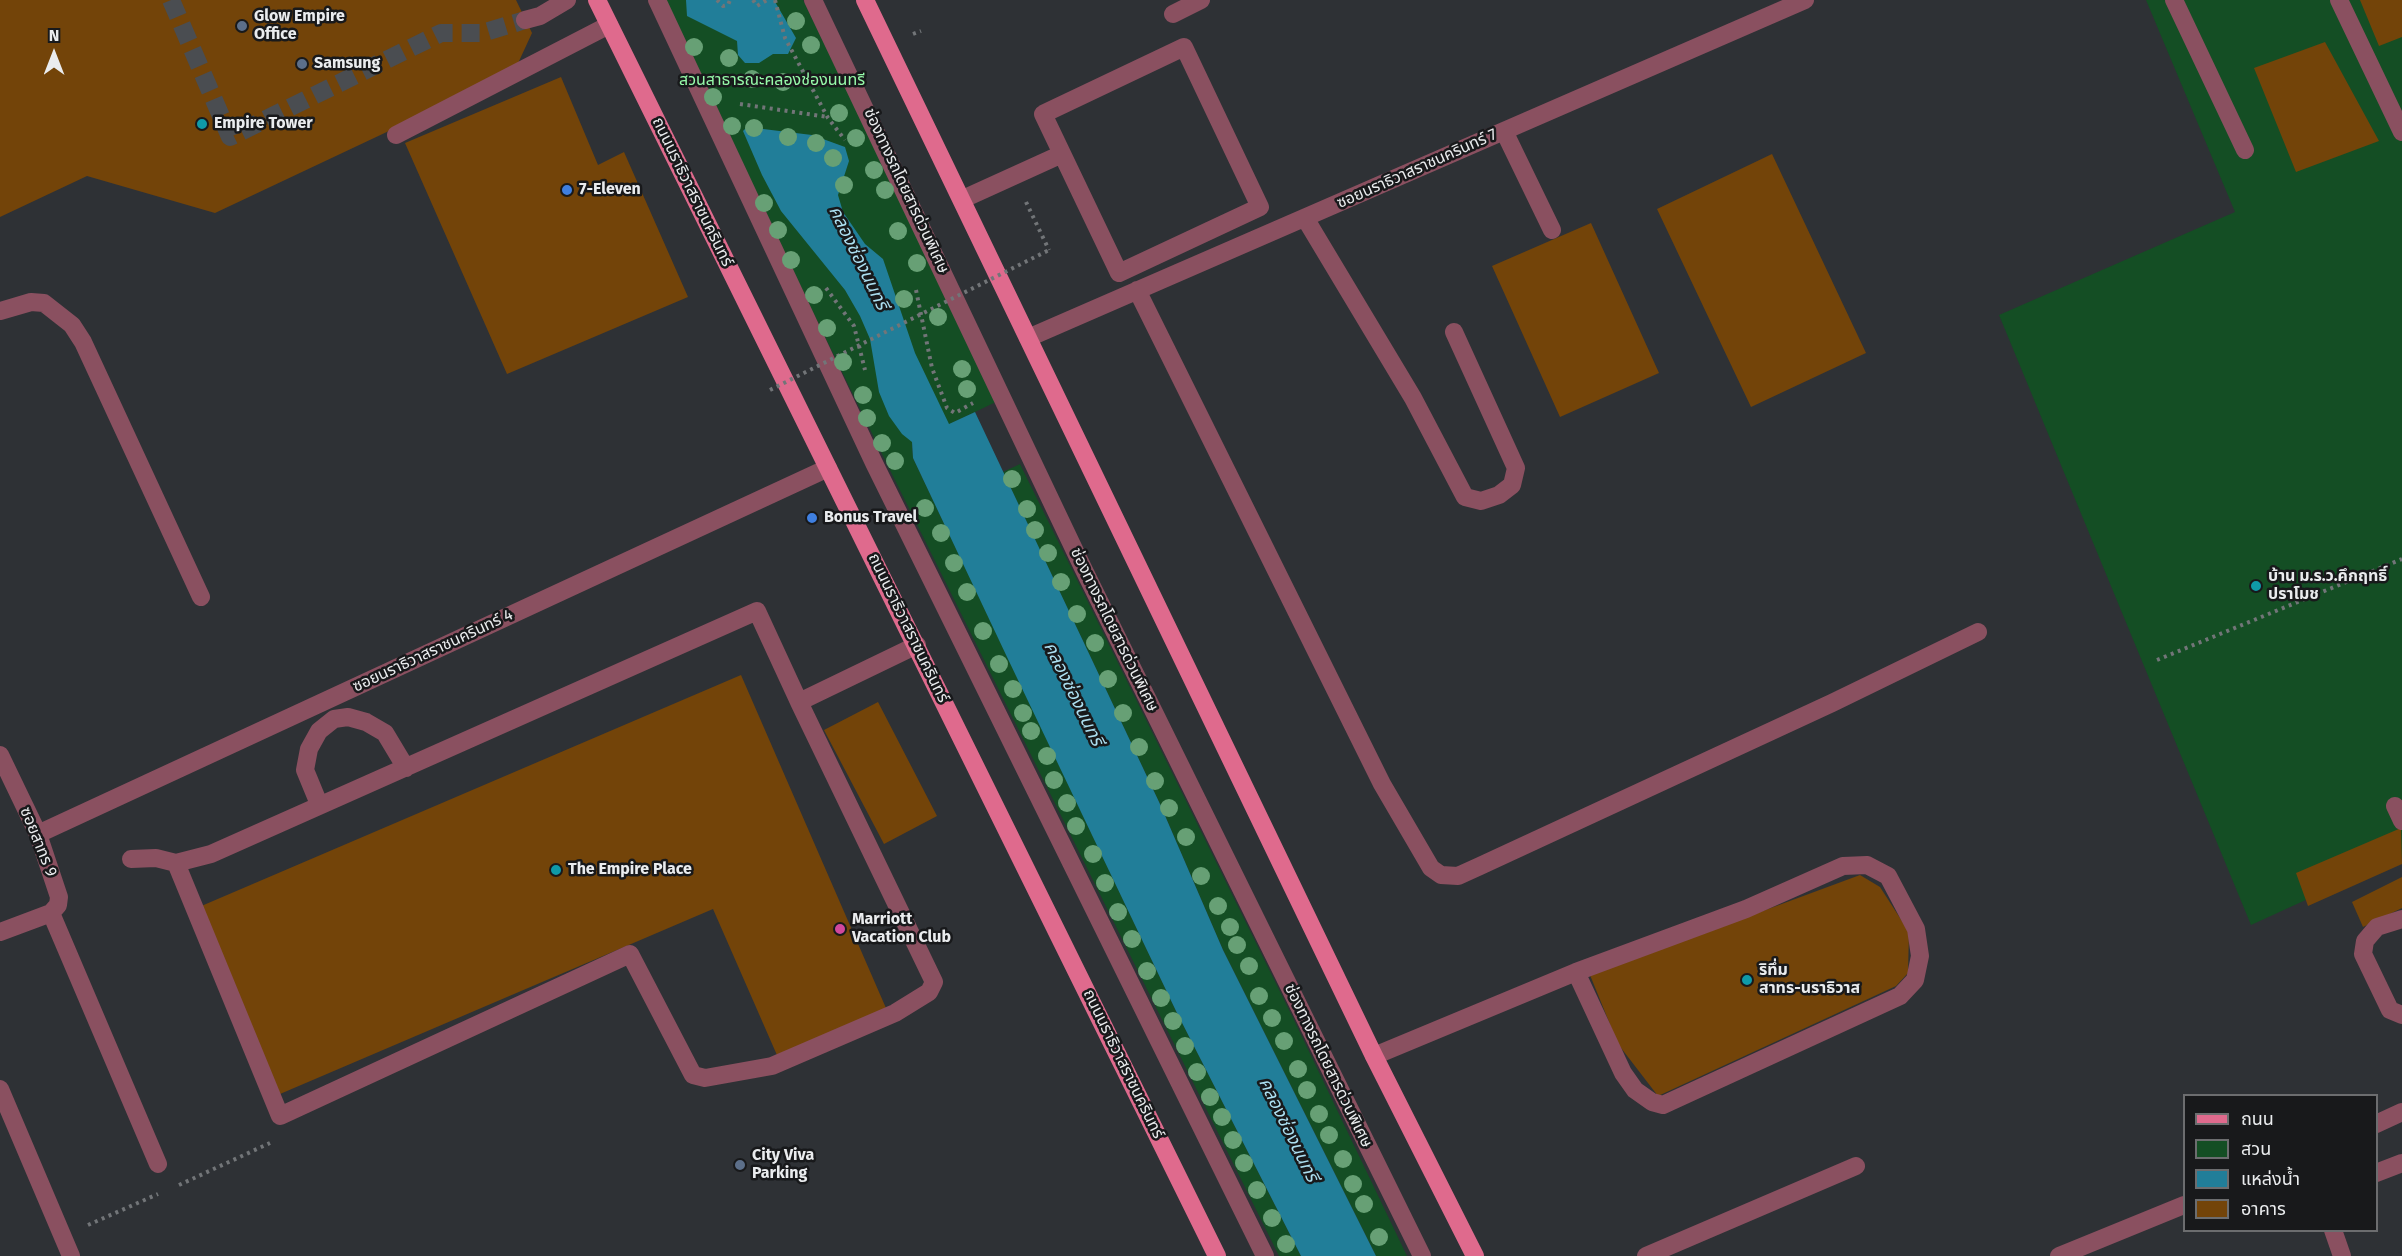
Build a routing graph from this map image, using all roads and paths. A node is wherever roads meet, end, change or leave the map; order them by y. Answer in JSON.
{"nodes":[{"id":1,"x":567,"y":0,"type":"edge"},
{"id":2,"x":597,"y":0,"type":"edge"},
{"id":3,"x":657,"y":0,"type":"edge"},
{"id":4,"x":717,"y":0,"type":"edge"},
{"id":5,"x":729,"y":0,"type":"edge"},
{"id":6,"x":753,"y":0,"type":"edge"},
{"id":7,"x":767,"y":0,"type":"edge"},
{"id":8,"x":775,"y":0,"type":"edge"},
{"id":9,"x":813,"y":0,"type":"edge"},
{"id":10,"x":865,"y":0,"type":"edge"},
{"id":11,"x":1201,"y":0,"type":"edge"},
{"id":12,"x":1805,"y":0,"type":"edge"},
{"id":13,"x":2174,"y":0,"type":"edge"},
{"id":14,"x":2339,"y":0,"type":"edge"},
{"id":15,"x":1173,"y":14,"type":"dead end"},
{"id":16,"x":525,"y":20,"type":"tunnel mouth"},
{"id":17,"x":609,"y":25,"type":"junction"},
{"id":18,"x":740,"y":104,"type":"dead end"},
{"id":19,"x":828,"y":117,"type":"junction"},
{"id":20,"x":1504,"y":131,"type":"junction"},
{"id":21,"x":2402,"y":132,"type":"edge"},
{"id":22,"x":396,"y":135,"type":"dead end"},
{"id":23,"x":848,"y":145,"type":"dead end"},
{"id":24,"x":2245,"y":150,"type":"dead end"},
{"id":25,"x":1062,"y":154,"type":"junction"},
{"id":26,"x":1021,"y":192,"type":"dead end"},
{"id":27,"x":963,"y":199,"type":"junction"},
{"id":28,"x":1305,"y":218,"type":"junction"},
{"id":29,"x":1552,"y":230,"type":"dead end"},
{"id":30,"x":916,"y":287,"type":"dead end"},
{"id":31,"x":1137,"y":290,"type":"junction"},
{"id":32,"x":0,"y":311,"type":"edge"},
{"id":33,"x":1454,"y":332,"type":"dead end"},
{"id":34,"x":1028,"y":338,"type":"junction"},
{"id":35,"x":770,"y":390,"type":"dead end"},
{"id":36,"x":981,"y":398,"type":"dead end"},
{"id":37,"x":828,"y":468,"type":"junction"},
{"id":38,"x":2402,"y":559,"type":"edge"},
{"id":39,"x":201,"y":597,"type":"dead end"},
{"id":40,"x":1978,"y":632,"type":"dead end"},
{"id":41,"x":917,"y":645,"type":"junction"},
{"id":42,"x":2157,"y":660,"type":"dead end"},
{"id":43,"x":799,"y":702,"type":"junction"},
{"id":44,"x":0,"y":755,"type":"edge"},
{"id":45,"x":406,"y":768,"type":"junction"},
{"id":46,"x":319,"y":804,"type":"junction"},
{"id":47,"x":38,"y":834,"type":"junction"},
{"id":48,"x":131,"y":859,"type":"dead end"},
{"id":49,"x":176,"y":862,"type":"junction"},
{"id":50,"x":51,"y":913,"type":"junction"},
{"id":51,"x":2402,"y":919,"type":"edge"},
{"id":52,"x":0,"y":932,"type":"edge"},
{"id":53,"x":1576,"y":972,"type":"junction"},
{"id":54,"x":2402,"y":1015,"type":"edge"},
{"id":55,"x":1374,"y":1056,"type":"junction"},
{"id":56,"x":0,"y":1089,"type":"edge"},
{"id":57,"x":2402,"y":1112,"type":"edge"},
{"id":58,"x":2378,"y":1123,"type":"edge"},
{"id":59,"x":2402,"y":1163,"type":"edge"},
{"id":60,"x":158,"y":1164,"type":"dead end"},
{"id":61,"x":1856,"y":1166,"type":"dead end"},
{"id":62,"x":2378,"y":1172,"type":"edge"},
{"id":63,"x":2183,"y":1205,"type":"edge"},
{"id":64,"x":2334,"y":1232,"type":"edge"},
{"id":65,"x":71,"y":1256,"type":"edge"},
{"id":66,"x":1218,"y":1256,"type":"edge"},
{"id":67,"x":1265,"y":1256,"type":"edge"},
{"id":68,"x":1422,"y":1256,"type":"edge"},
{"id":69,"x":1474,"y":1256,"type":"edge"},
{"id":70,"x":1646,"y":1256,"type":"edge"},
{"id":71,"x":2059,"y":1256,"type":"edge"},
{"id":72,"x":2342,"y":1256,"type":"edge"}],
"edges":[{"from":1,"to":16,"type":"street"},
{"from":2,"to":17,"type":"main road","name":"ถนนนราธิวาสราชนครินทร์"},
{"from":3,"to":67,"type":"street"},
{"from":4,"to":5,"type":"path"},
{"from":6,"to":7,"type":"path"},
{"from":8,"to":19,"type":"path"},
{"from":9,"to":68,"type":"street","name":"ช่องทางรถโดยสารด่วนพิเศษ"},
{"from":10,"to":27,"type":"main road"},
{"from":11,"to":15,"type":"street"},
{"from":12,"to":20,"type":"street","name":"ซอยนราธิวาสราชนครินทร์ 7"},
{"from":13,"to":24,"type":"street"},
{"from":14,"to":21,"type":"street"},
{"from":17,"to":22,"type":"street"},
{"from":17,"to":37,"type":"main road","name":"ถนนนราธิวาสราชนครินทร์"},
{"from":18,"to":19,"type":"path"},
{"from":19,"to":23,"type":"path"},
{"from":20,"to":28,"type":"street","name":"ซอยนราธิวาสราชนครินทร์ 7"},
{"from":20,"to":29,"type":"street"},
{"from":25,"to":25,"type":"street"},
{"from":25,"to":27,"type":"street"},
{"from":26,"to":35,"type":"path","bridge":true},
{"from":27,"to":34,"type":"main road"},
{"from":28,"to":31,"type":"street","name":"ซอยนราธิวาสราชนครินทร์ 7"},
{"from":28,"to":33,"type":"street"},
{"from":30,"to":36,"type":"path"},
{"from":31,"to":34,"type":"street","name":"ซอยนราธิวาสราชนครินทร์ 7"},
{"from":31,"to":40,"type":"street"},
{"from":32,"to":39,"type":"street"},
{"from":34,"to":55,"type":"main road"},
{"from":37,"to":41,"type":"main road","name":"ถนนนราธิวาสราชนครินทร์"},
{"from":37,"to":47,"type":"street","name":"ซอยนราธิวาสราชนครินทร์ 4"},
{"from":38,"to":42,"type":"path"},
{"from":41,"to":43,"type":"street"},
{"from":41,"to":66,"type":"main road","name":"ถนนนราธิวาสราชนครินทร์"},
{"from":43,"to":45,"type":"street"},
{"from":43,"to":49,"type":"street"},
{"from":44,"to":47,"type":"street","name":"ซอยสาทร 9"},
{"from":45,"to":46,"type":"street"},
{"from":45,"to":46,"type":"street"},
{"from":46,"to":49,"type":"street"},
{"from":47,"to":50,"type":"street","name":"ซอยสาทร 9"},
{"from":48,"to":49,"type":"street"},
{"from":50,"to":52,"type":"street"},
{"from":50,"to":60,"type":"street"},
{"from":51,"to":54,"type":"street"},
{"from":53,"to":53,"type":"street"},
{"from":53,"to":55,"type":"street"},
{"from":55,"to":69,"type":"main road"},
{"from":56,"to":65,"type":"street"},
{"from":57,"to":58,"type":"street"},
{"from":59,"to":62,"type":"street"},
{"from":61,"to":70,"type":"street"},
{"from":63,"to":71,"type":"street"},
{"from":64,"to":72,"type":"street"}]}
